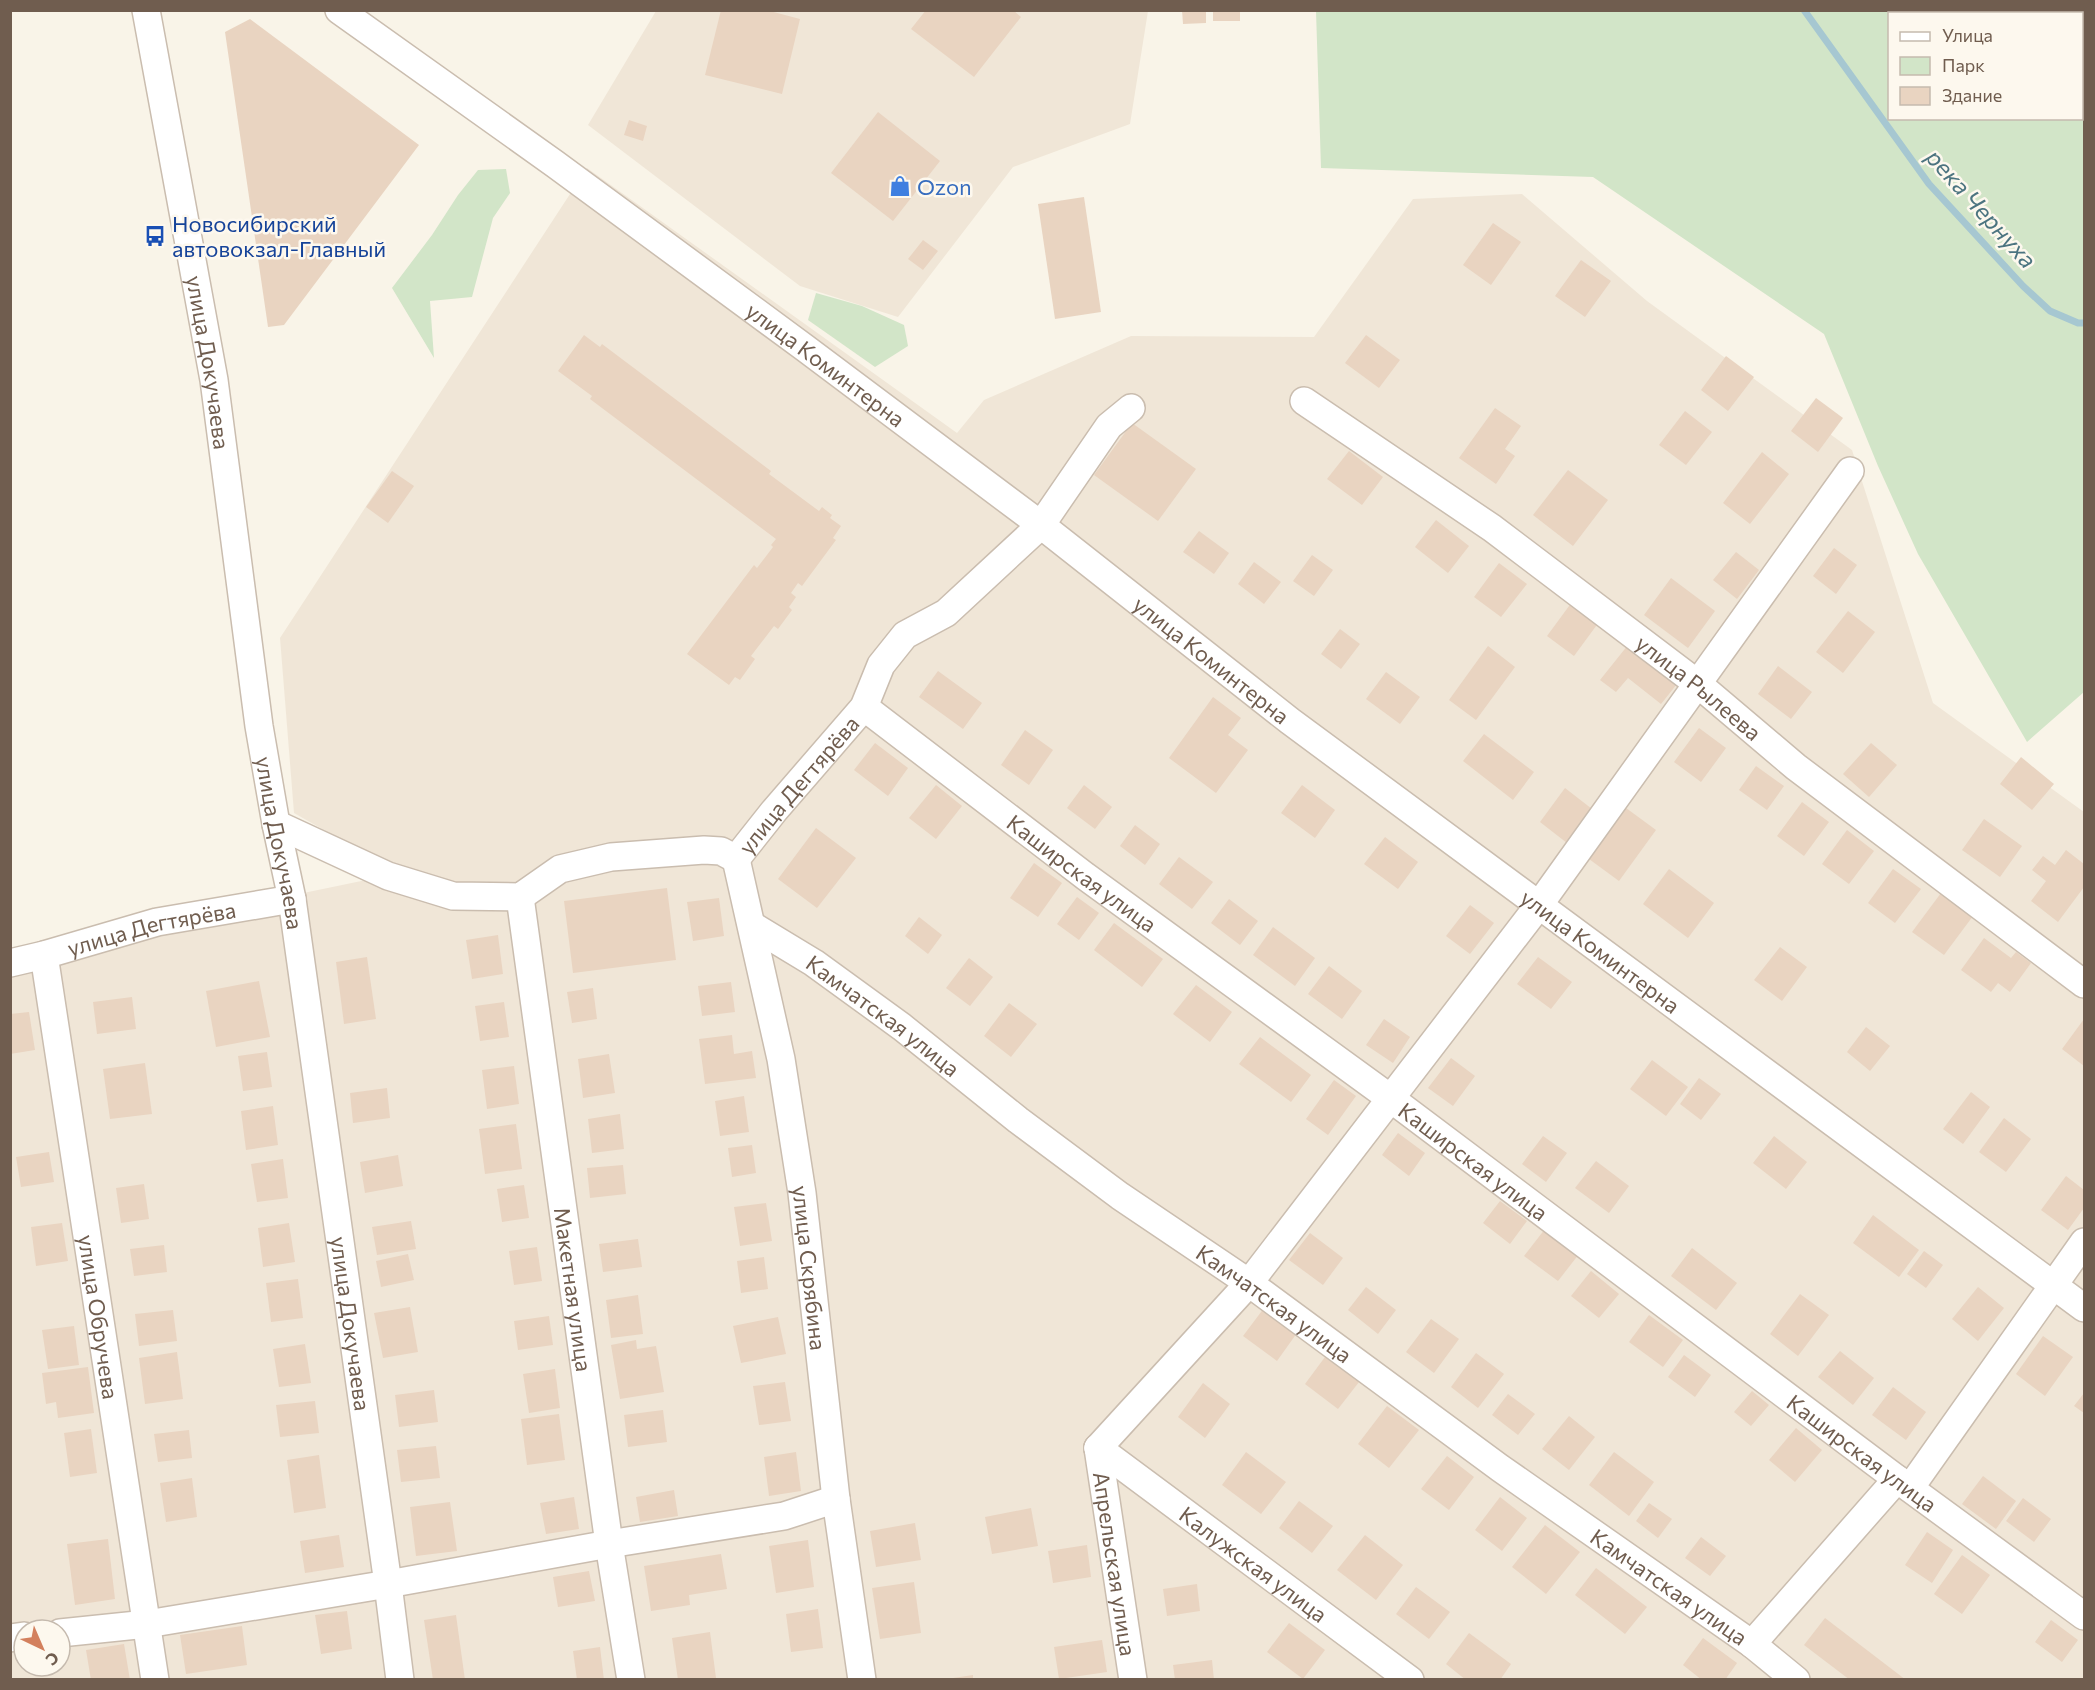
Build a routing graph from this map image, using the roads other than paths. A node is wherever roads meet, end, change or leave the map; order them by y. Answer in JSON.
{"nodes":[{"id":1,"x":146,"y":10,"type":"edge"},
{"id":2,"x":339,"y":10,"type":"edge"},
{"id":3,"x":1304,"y":401,"type":"dead end"},
{"id":4,"x":1131,"y":408,"type":"dead end"},
{"id":5,"x":1850,"y":471,"type":"dead end"},
{"id":6,"x":1041,"y":525,"type":"junction"},
{"id":7,"x":1698,"y":684,"type":"junction"},
{"id":8,"x":864,"y":707,"type":"junction"},
{"id":9,"x":276,"y":824,"type":"junction"},
{"id":10,"x":736,"y":859,"type":"junction"},
{"id":11,"x":520,"y":897,"type":"junction"},
{"id":12,"x":292,"y":899,"type":"junction"},
{"id":13,"x":1539,"y":905,"type":"junction"},
{"id":14,"x":753,"y":926,"type":"junction"},
{"id":15,"x":44,"y":956,"type":"junction"},
{"id":16,"x":10,"y":963,"type":"edge"},
{"id":17,"x":2085,"y":984,"type":"edge"},
{"id":18,"x":1390,"y":1098,"type":"junction"},
{"id":19,"x":2085,"y":1242,"type":"edge"},
{"id":20,"x":1249,"y":1283,"type":"junction"},
{"id":21,"x":2053,"y":1285,"type":"junction"},
{"id":22,"x":2085,"y":1308,"type":"edge"},
{"id":23,"x":1098,"y":1448,"type":"junction"},
{"id":24,"x":1903,"y":1483,"type":"junction"},
{"id":25,"x":836,"y":1499,"type":"junction"},
{"id":26,"x":609,"y":1544,"type":"junction"},
{"id":27,"x":388,"y":1584,"type":"junction"},
{"id":28,"x":2085,"y":1616,"type":"edge"},
{"id":29,"x":147,"y":1624,"type":"junction"},
{"id":30,"x":72,"y":1632,"type":"edge"},
{"id":31,"x":1752,"y":1644,"type":"junction"},
{"id":32,"x":1781,"y":1674,"type":"edge"},
{"id":33,"x":1404,"y":1677,"type":"edge"},
{"id":34,"x":154,"y":1680,"type":"edge"},
{"id":35,"x":400,"y":1680,"type":"edge"},
{"id":36,"x":631,"y":1680,"type":"edge"},
{"id":37,"x":862,"y":1680,"type":"edge"},
{"id":38,"x":1133,"y":1680,"type":"edge"}],
"edges":[{"from":1,"to":9,"type":"street","name":"улица Докучаева"},
{"from":2,"to":6,"type":"street","name":"улица Коминтерна"},
{"from":3,"to":7,"type":"street","name":"улица Рылеева"},
{"from":4,"to":6,"type":"street","name":"улица Дегтярёва"},
{"from":5,"to":7,"type":"street"},
{"from":6,"to":8,"type":"street","name":"улица Дегтярёва"},
{"from":6,"to":13,"type":"street","name":"улица Коминтерна"},
{"from":7,"to":13,"type":"street"},
{"from":7,"to":17,"type":"street","name":"улица Рылеева"},
{"from":8,"to":10,"type":"street","name":"улица Дегтярёва"},
{"from":8,"to":18,"type":"street","name":"Каширская улица"},
{"from":9,"to":11,"type":"street"},
{"from":9,"to":12,"type":"street","name":"улица Докучаева"},
{"from":10,"to":11,"type":"street","name":"улица Дегтярёва"},
{"from":10,"to":14,"type":"street","name":"улица Скрябина"},
{"from":11,"to":26,"type":"street","name":"Макетная улица"},
{"from":12,"to":15,"type":"street","name":"улица Дегтярёва"},
{"from":12,"to":27,"type":"street","name":"улица Докучаева"},
{"from":13,"to":18,"type":"street"},
{"from":13,"to":21,"type":"street","name":"улица Коминтерна"},
{"from":14,"to":20,"type":"street","name":"Камчатская улица"},
{"from":14,"to":25,"type":"street","name":"улица Скрябина"},
{"from":15,"to":16,"type":"street","name":"улица Дегтярёва"},
{"from":15,"to":29,"type":"street","name":"улица Обручева"},
{"from":18,"to":20,"type":"street"},
{"from":18,"to":24,"type":"street","name":"Каширская улица"},
{"from":19,"to":21,"type":"street"},
{"from":20,"to":23,"type":"street"},
{"from":20,"to":31,"type":"street","name":"Камчатская улица"},
{"from":21,"to":22,"type":"street","name":"улица Коминтерна"},
{"from":21,"to":24,"type":"street"},
{"from":23,"to":33,"type":"street","name":"Калужская улица"},
{"from":23,"to":38,"type":"street","name":"Апрельская улица"},
{"from":24,"to":28,"type":"street","name":"Каширская улица"},
{"from":24,"to":31,"type":"street"},
{"from":25,"to":26,"type":"street"},
{"from":25,"to":37,"type":"street","name":"улица Скрябина"},
{"from":26,"to":27,"type":"street"},
{"from":26,"to":36,"type":"street","name":"Макетная улица"},
{"from":27,"to":29,"type":"street"},
{"from":27,"to":35,"type":"street","name":"улица Докучаева"},
{"from":29,"to":30,"type":"street"},
{"from":29,"to":34,"type":"street","name":"улица Обручева"},
{"from":31,"to":32,"type":"street","name":"Камчатская улица"}]}
